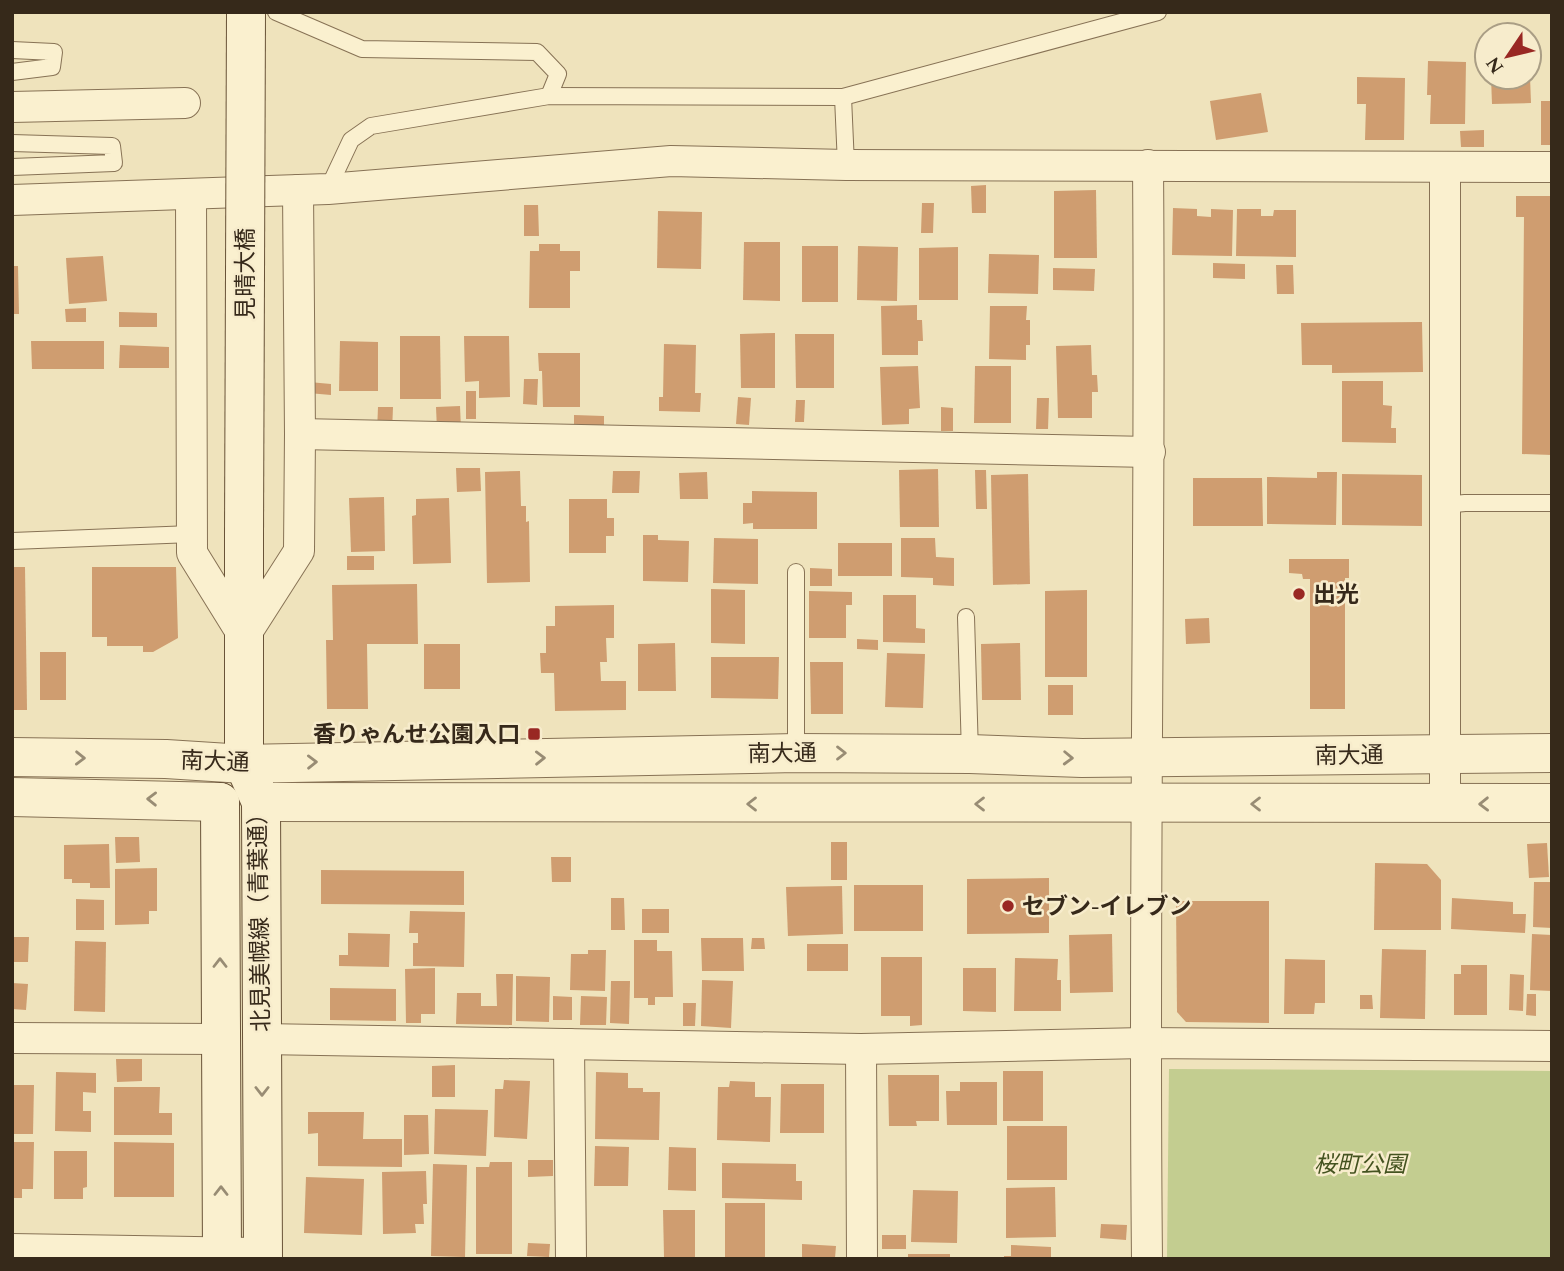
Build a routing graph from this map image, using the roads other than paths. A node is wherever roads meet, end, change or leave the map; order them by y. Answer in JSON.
{"nodes":[{"id":1,"x":246,"y":12,"type":"edge"},
{"id":2,"x":276,"y":12,"type":"edge"},
{"id":3,"x":1158,"y":12,"type":"edge"},
{"id":4,"x":12,"y":50,"type":"edge"},
{"id":5,"x":12,"y":72,"type":"edge"},
{"id":6,"x":549,"y":96,"type":"junction"},
{"id":7,"x":843,"y":97,"type":"junction"},
{"id":8,"x":184,"y":103,"type":"dead end"},
{"id":9,"x":12,"y":107,"type":"edge"},
{"id":10,"x":12,"y":143,"type":"edge"},
{"id":11,"x":846,"y":165,"type":"junction"},
{"id":12,"x":1149,"y":165,"type":"junction"},
{"id":13,"x":12,"y":167,"type":"edge"},
{"id":14,"x":1445,"y":167,"type":"junction"},
{"id":15,"x":1552,"y":167,"type":"edge"},
{"id":16,"x":328,"y":189,"type":"junction"},
{"id":17,"x":298,"y":190,"type":"junction"},
{"id":18,"x":191,"y":194,"type":"junction"},
{"id":19,"x":12,"y":200,"type":"edge"},
{"id":20,"x":300,"y":434,"type":"junction"},
{"id":21,"x":1150,"y":452,"type":"junction"},
{"id":22,"x":1552,"y":503,"type":"edge"},
{"id":23,"x":1444,"y":505,"type":"junction"},
{"id":24,"x":192,"y":534,"type":"junction"},
{"id":25,"x":244,"y":536,"type":"joint"},
{"id":26,"x":12,"y":541,"type":"edge"},
{"id":27,"x":796,"y":572,"type":"dead end"},
{"id":28,"x":966,"y":617,"type":"dead end"},
{"id":29,"x":244,"y":637,"type":"junction"},
{"id":30,"x":796,"y":752,"type":"junction"},
{"id":31,"x":1444,"y":753,"type":"junction"},
{"id":32,"x":1552,"y":753,"type":"edge"},
{"id":33,"x":970,"y":754,"type":"junction"},
{"id":34,"x":12,"y":757,"type":"edge"},
{"id":35,"x":1148,"y":758,"type":"junction"},
{"id":36,"x":244,"y":764,"type":"junction"},
{"id":37,"x":12,"y":797,"type":"edge"},
{"id":38,"x":220,"y":802,"type":"junction"},
{"id":39,"x":261,"y":803,"type":"junction"},
{"id":40,"x":1147,"y":803,"type":"junction"},
{"id":41,"x":1552,"y":803,"type":"edge"},
{"id":42,"x":1445,"y":804,"type":"junction"},
{"id":43,"x":12,"y":1038,"type":"edge"},
{"id":44,"x":220,"y":1039,"type":"junction"},
{"id":45,"x":262,"y":1039,"type":"junction"},
{"id":46,"x":1144,"y":1043,"type":"junction"},
{"id":47,"x":569,"y":1044,"type":"junction"},
{"id":48,"x":1552,"y":1046,"type":"edge"},
{"id":49,"x":861,"y":1049,"type":"junction"},
{"id":50,"x":12,"y":1249,"type":"edge"},
{"id":51,"x":222,"y":1256,"type":"edge"},
{"id":52,"x":263,"y":1256,"type":"edge"},
{"id":53,"x":571,"y":1259,"type":"edge"},
{"id":54,"x":862,"y":1259,"type":"edge"},
{"id":55,"x":1147,"y":1259,"type":"edge"}],
"edges":[{"from":1,"to":25,"type":"street","name":"見晴大橋","bridge":true},
{"from":2,"to":6,"type":"lane"},
{"from":3,"to":7,"type":"lane"},
{"from":4,"to":5,"type":"lane"},
{"from":6,"to":7,"type":"lane"},
{"from":6,"to":16,"type":"lane"},
{"from":7,"to":11,"type":"lane"},
{"from":8,"to":9,"type":"street"},
{"from":10,"to":13,"type":"lane"},
{"from":11,"to":12,"type":"street"},
{"from":11,"to":16,"type":"street"},
{"from":12,"to":14,"type":"street"},
{"from":12,"to":21,"type":"street"},
{"from":14,"to":15,"type":"street"},
{"from":14,"to":23,"type":"street"},
{"from":16,"to":17,"type":"street"},
{"from":17,"to":18,"type":"street"},
{"from":17,"to":20,"type":"street"},
{"from":18,"to":19,"type":"street"},
{"from":18,"to":24,"type":"street"},
{"from":20,"to":21,"type":"street"},
{"from":20,"to":29,"type":"street"},
{"from":21,"to":35,"type":"street"},
{"from":22,"to":23,"type":"lane"},
{"from":23,"to":31,"type":"street"},
{"from":24,"to":26,"type":"lane"},
{"from":24,"to":29,"type":"street"},
{"from":25,"to":29,"type":"street","name":"北見美幌線（青葉通）"},
{"from":27,"to":30,"type":"lane"},
{"from":28,"to":33,"type":"lane"},
{"from":29,"to":36,"type":"street","name":"北見美幌線（青葉通）"},
{"from":30,"to":33,"type":"street","name":"南大通","one_way":true},
{"from":36,"to":30,"type":"street","name":"南大通","one_way":true},
{"from":31,"to":32,"type":"street","name":"南大通"},
{"from":31,"to":35,"type":"street","name":"南大通"},
{"from":31,"to":42,"type":"street"},
{"from":33,"to":35,"type":"street","name":"南大通","one_way":true},
{"from":34,"to":36,"type":"street","name":"南大通","one_way":true},
{"from":35,"to":40,"type":"street"},
{"from":36,"to":38,"type":"street"},
{"from":36,"to":39,"type":"street","name":"北見美幌線（青葉通）"},
{"from":38,"to":37,"type":"street","name":"南大通","one_way":true},
{"from":38,"to":39,"type":"street","name":"南大通"},
{"from":44,"to":38,"type":"street","name":"北見美幌線（青葉通）","one_way":true},
{"from":40,"to":39,"type":"street","name":"南大通","one_way":true},
{"from":39,"to":45,"type":"street","name":"北見美幌線（青葉通）"},
{"from":42,"to":40,"type":"street","name":"南大通","one_way":true},
{"from":40,"to":46,"type":"street"},
{"from":41,"to":42,"type":"street","name":"南大通","one_way":true},
{"from":43,"to":44,"type":"street"},
{"from":51,"to":44,"type":"street","name":"北見美幌線（青葉通）","one_way":true},
{"from":45,"to":47,"type":"street"},
{"from":45,"to":52,"type":"street","name":"北見美幌線（青葉通）","one_way":true},
{"from":46,"to":48,"type":"street"},
{"from":46,"to":49,"type":"street"},
{"from":46,"to":55,"type":"street"},
{"from":47,"to":49,"type":"street"},
{"from":47,"to":53,"type":"street"},
{"from":49,"to":54,"type":"street"},
{"from":50,"to":51,"type":"street"},
{"from":51,"to":52,"type":"street"}]}
